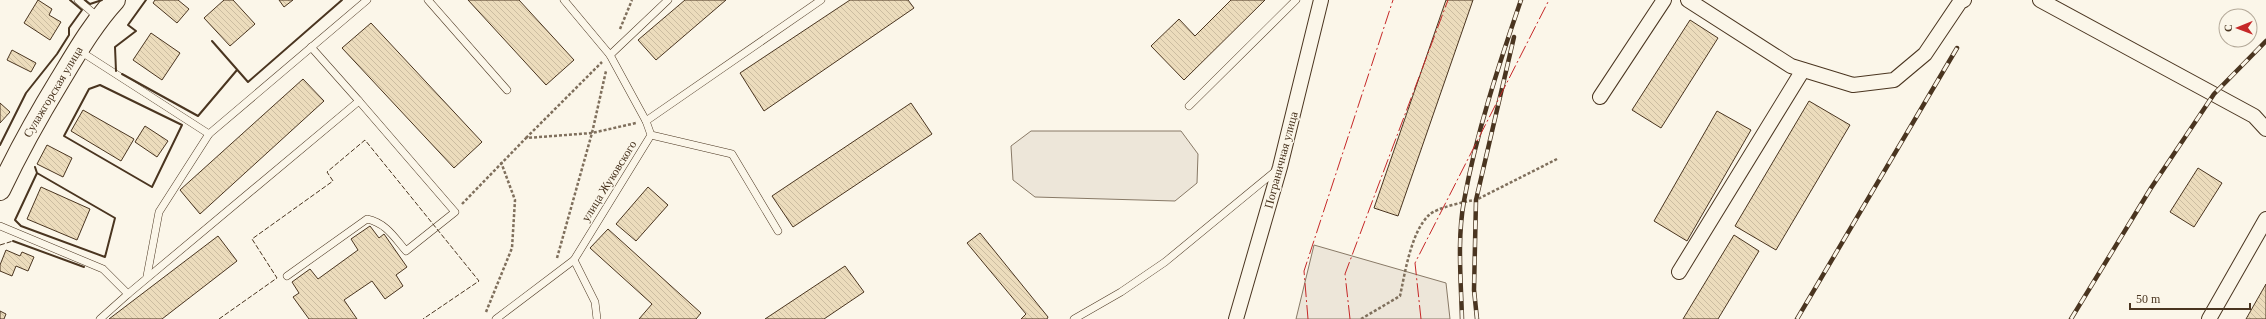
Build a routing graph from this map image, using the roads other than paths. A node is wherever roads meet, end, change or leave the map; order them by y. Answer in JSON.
{"nodes":[{"id":1,"x":78,"y":0,"type":"edge"},
{"id":2,"x":115,"y":0,"type":"edge"},
{"id":3,"x":367,"y":0,"type":"edge"},
{"id":4,"x":428,"y":0,"type":"edge"},
{"id":5,"x":564,"y":0,"type":"edge"},
{"id":6,"x":668,"y":0,"type":"edge"},
{"id":7,"x":821,"y":0,"type":"edge"},
{"id":8,"x":1296,"y":0,"type":"edge"},
{"id":9,"x":1320,"y":0,"type":"edge"},
{"id":10,"x":1664,"y":0,"type":"edge"},
{"id":11,"x":1688,"y":0,"type":"edge"},
{"id":12,"x":1964,"y":0,"type":"edge"},
{"id":13,"x":2040,"y":0,"type":"edge"},
{"id":14,"x":99,"y":18,"type":"junction"},
{"id":15,"x":311,"y":47,"type":"junction"},
{"id":16,"x":78,"y":50,"type":"junction"},
{"id":17,"x":610,"y":54,"type":"junction"},
{"id":18,"x":1804,"y":70,"type":"junction"},
{"id":19,"x":507,"y":90,"type":"dead end"},
{"id":20,"x":1600,"y":97,"type":"dead end"},
{"id":21,"x":359,"y":101,"type":"junction"},
{"id":22,"x":1189,"y":106,"type":"dead end"},
{"id":23,"x":646,"y":121,"type":"junction"},
{"id":24,"x":2266,"y":129,"type":"edge"},
{"id":25,"x":209,"y":134,"type":"junction"},
{"id":26,"x":650,"y":135,"type":"junction"},
{"id":27,"x":1280,"y":167,"type":"junction"},
{"id":28,"x":0,"y":190,"type":"edge"},
{"id":29,"x":2266,"y":219,"type":"edge"},
{"id":30,"x":0,"y":226,"type":"edge"},
{"id":31,"x":778,"y":231,"type":"dead end"},
{"id":32,"x":574,"y":260,"type":"junction"},
{"id":33,"x":1679,"y":272,"type":"dead end"},
{"id":34,"x":147,"y":276,"type":"junction"},
{"id":35,"x":287,"y":276,"type":"dead end"},
{"id":36,"x":128,"y":294,"type":"junction"},
{"id":37,"x":100,"y":319,"type":"edge"},
{"id":38,"x":496,"y":319,"type":"edge"},
{"id":39,"x":597,"y":319,"type":"edge"},
{"id":40,"x":1074,"y":319,"type":"edge"},
{"id":41,"x":1236,"y":319,"type":"edge"},
{"id":42,"x":2209,"y":319,"type":"edge"}],
"edges":[{"from":1,"to":14,"type":"lane"},
{"from":2,"to":14,"type":"main road","name":"Сулажгорская улица"},
{"from":3,"to":15,"type":"lane"},
{"from":4,"to":19,"type":"lane"},
{"from":5,"to":17,"type":"lane","name":"улица Жуковского"},
{"from":6,"to":17,"type":"lane"},
{"from":7,"to":23,"type":"lane"},
{"from":8,"to":22,"type":"lane"},
{"from":9,"to":27,"type":"street","name":"Пограничная улица"},
{"from":10,"to":20,"type":"street"},
{"from":11,"to":18,"type":"street"},
{"from":12,"to":18,"type":"street"},
{"from":13,"to":24,"type":"street"},
{"from":14,"to":16,"type":"main road","name":"Сулажгорская улица"},
{"from":15,"to":21,"type":"lane"},
{"from":15,"to":25,"type":"lane"},
{"from":16,"to":25,"type":"lane"},
{"from":16,"to":28,"type":"main road","name":"Сулажгорская улица"},
{"from":17,"to":23,"type":"lane","name":"улица Жуковского"},
{"from":18,"to":33,"type":"street"},
{"from":21,"to":34,"type":"lane"},
{"from":21,"to":35,"type":"lane"},
{"from":23,"to":26,"type":"lane","name":"улица Жуковского"},
{"from":25,"to":34,"type":"lane"},
{"from":26,"to":31,"type":"lane"},
{"from":26,"to":32,"type":"lane","name":"улица Жуковского"},
{"from":27,"to":40,"type":"lane"},
{"from":27,"to":41,"type":"street","name":"Пограничная улица"},
{"from":29,"to":42,"type":"street"},
{"from":30,"to":36,"type":"lane"},
{"from":32,"to":38,"type":"lane","name":"улица Жуковского"},
{"from":32,"to":39,"type":"lane"},
{"from":34,"to":36,"type":"lane"},
{"from":36,"to":37,"type":"lane"}]}
